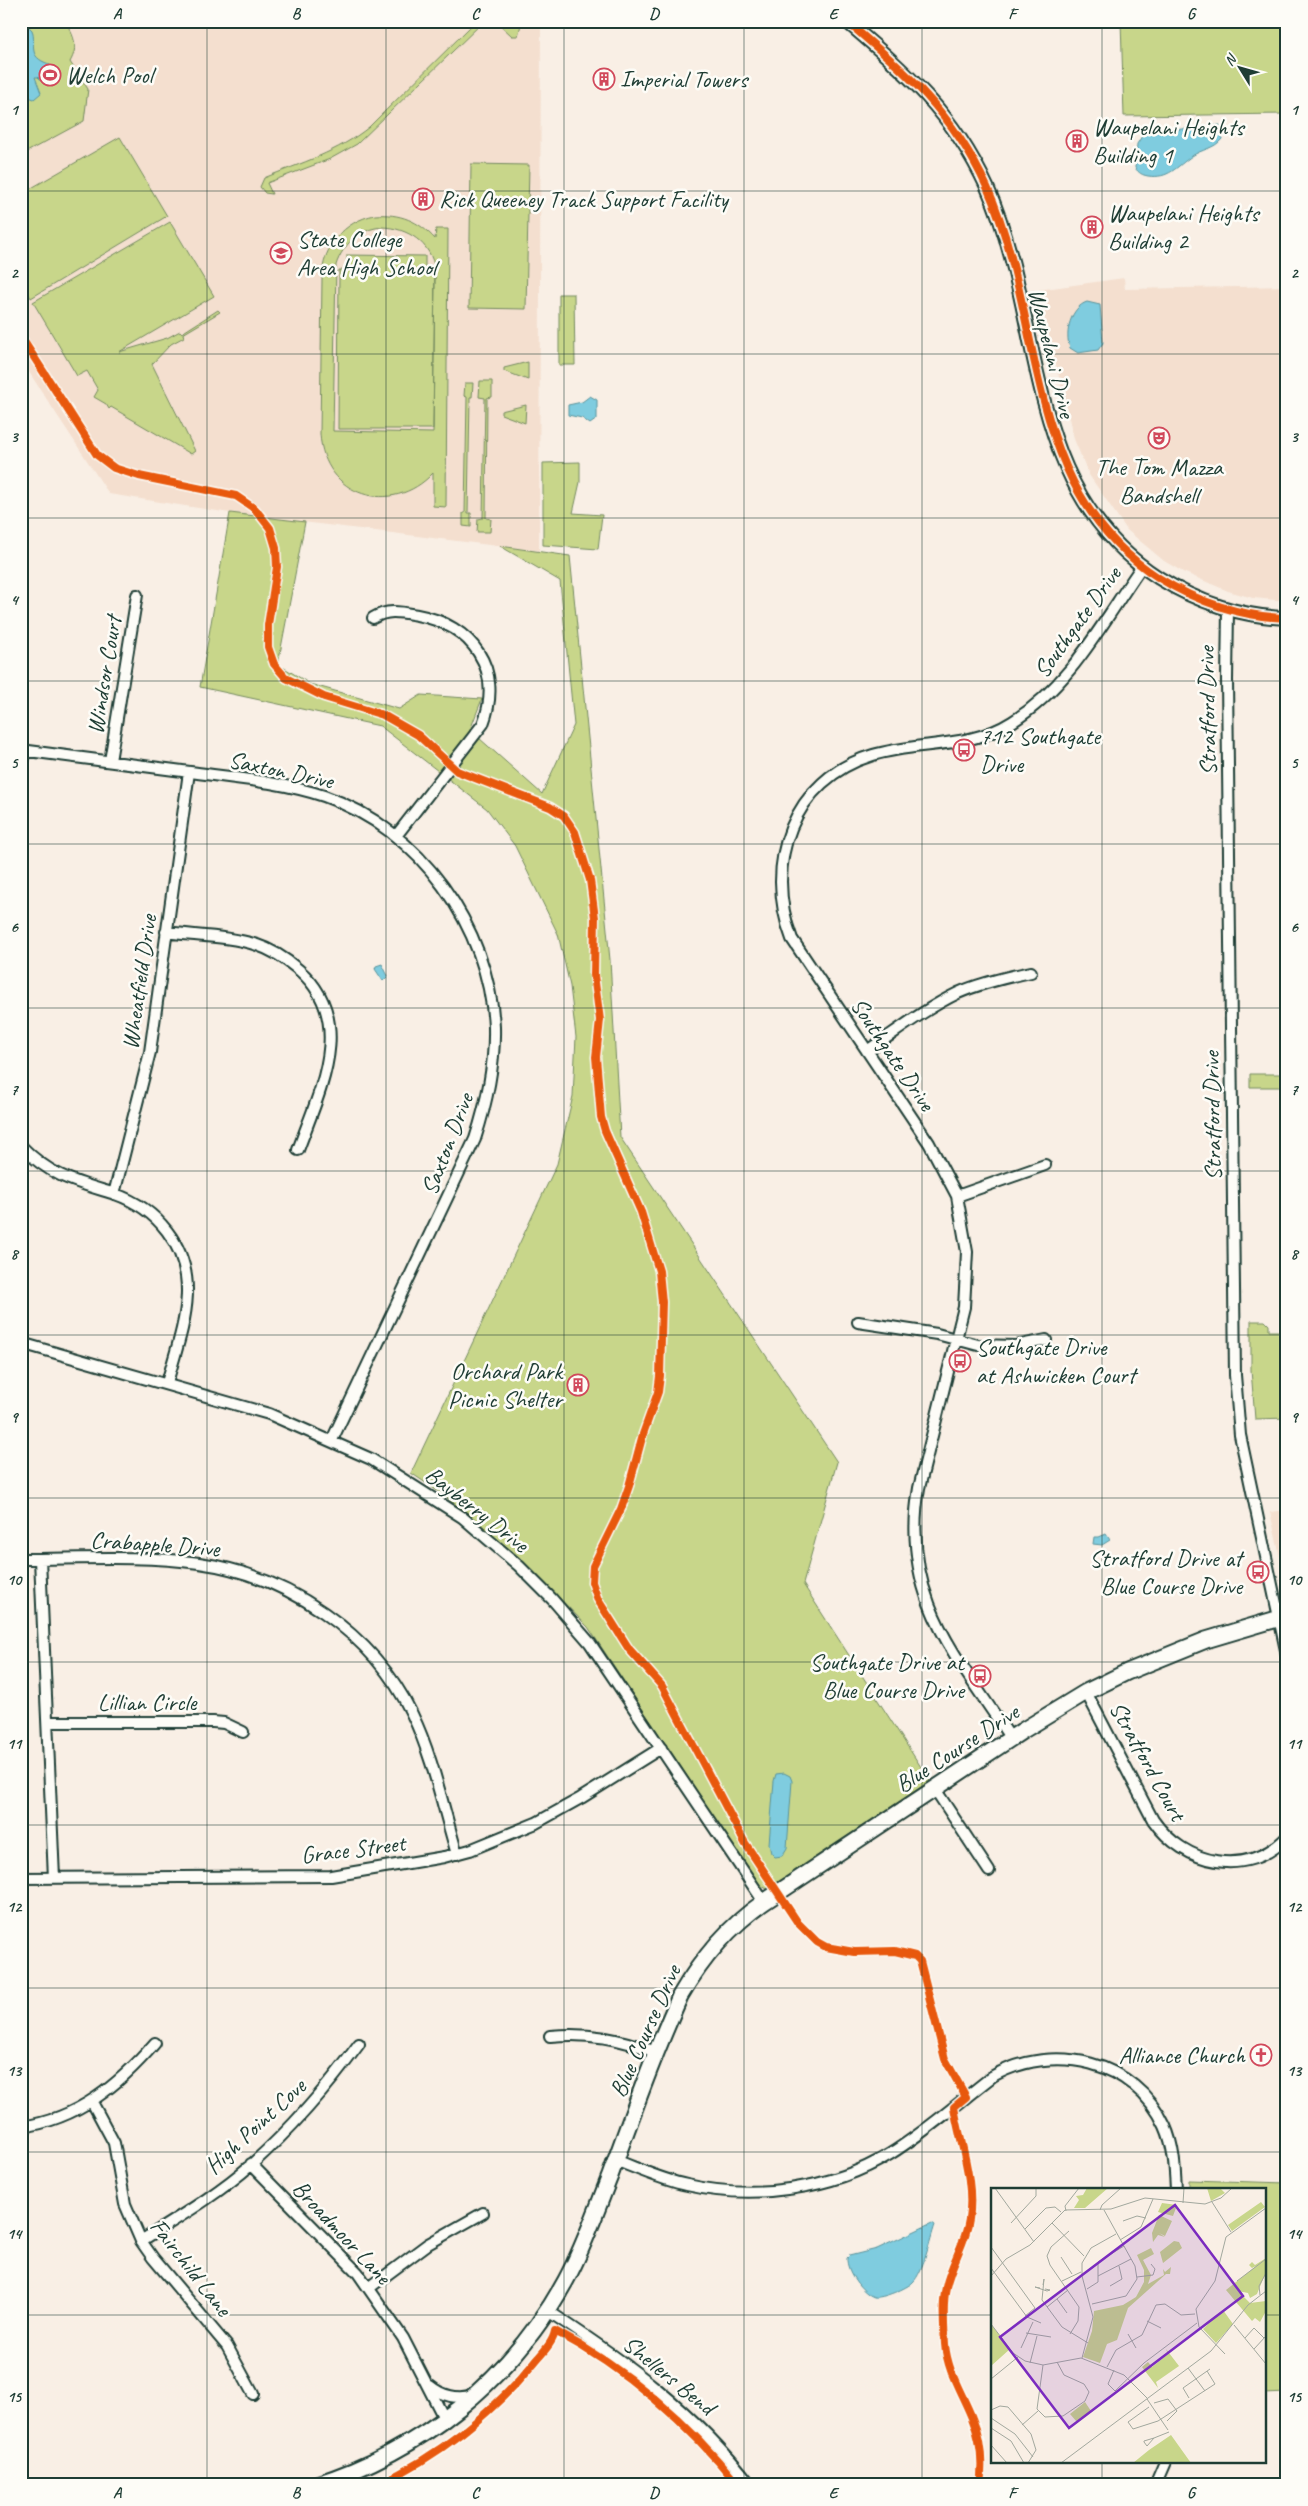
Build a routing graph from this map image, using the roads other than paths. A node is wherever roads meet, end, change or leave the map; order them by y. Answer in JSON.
{"nodes":[{"id":1,"x":846,"y":21,"type":"edge"},
{"id":2,"x":1142,"y":566,"type":"junction"},
{"id":3,"x":137,"y":596,"type":"dead end"},
{"id":4,"x":1228,"y":609,"type":"junction"},
{"id":5,"x":373,"y":618,"type":"dead end"},
{"id":6,"x":1287,"y":618,"type":"edge"},
{"id":7,"x":23,"y":750,"type":"edge"},
{"id":8,"x":110,"y":761,"type":"junction"},
{"id":9,"x":188,"y":772,"type":"junction"},
{"id":10,"x":21,"y":774,"type":"edge"},
{"id":11,"x":396,"y":836,"type":"junction"},
{"id":12,"x":166,"y":932,"type":"junction"},
{"id":13,"x":1031,"y":972,"type":"dead end"},
{"id":14,"x":867,"y":1051,"type":"junction"},
{"id":15,"x":21,"y":1146,"type":"edge"},
{"id":16,"x":298,"y":1150,"type":"dead end"},
{"id":17,"x":1045,"y":1165,"type":"dead end"},
{"id":18,"x":114,"y":1194,"type":"junction"},
{"id":19,"x":956,"y":1194,"type":"junction"},
{"id":20,"x":858,"y":1322,"type":"dead end"},
{"id":21,"x":956,"y":1340,"type":"junction"},
{"id":22,"x":1046,"y":1340,"type":"dead end"},
{"id":23,"x":21,"y":1343,"type":"edge"},
{"id":24,"x":167,"y":1383,"type":"junction"},
{"id":25,"x":332,"y":1440,"type":"junction"},
{"id":26,"x":21,"y":1559,"type":"edge"},
{"id":27,"x":40,"y":1559,"type":"junction"},
{"id":28,"x":1282,"y":1617,"type":"edge"},
{"id":29,"x":1287,"y":1655,"type":"edge"},
{"id":30,"x":1086,"y":1692,"type":"junction"},
{"id":31,"x":48,"y":1722,"type":"junction"},
{"id":32,"x":243,"y":1732,"type":"dead end"},
{"id":33,"x":1011,"y":1739,"type":"junction"},
{"id":34,"x":661,"y":1748,"type":"junction"},
{"id":35,"x":935,"y":1789,"type":"junction"},
{"id":36,"x":1287,"y":1837,"type":"edge"},
{"id":37,"x":457,"y":1854,"type":"junction"},
{"id":38,"x":989,"y":1871,"type":"dead end"},
{"id":39,"x":21,"y":1878,"type":"edge"},
{"id":40,"x":54,"y":1878,"type":"junction"},
{"id":41,"x":764,"y":1902,"type":"junction"},
{"id":42,"x":550,"y":2036,"type":"dead end"},
{"id":43,"x":155,"y":2043,"type":"dead end"},
{"id":44,"x":359,"y":2044,"type":"dead end"},
{"id":45,"x":656,"y":2052,"type":"junction"},
{"id":46,"x":92,"y":2102,"type":"junction"},
{"id":47,"x":21,"y":2127,"type":"edge"},
{"id":48,"x":616,"y":2160,"type":"junction"},
{"id":49,"x":251,"y":2164,"type":"junction"},
{"id":50,"x":1176,"y":2188,"type":"edge"},
{"id":51,"x":483,"y":2214,"type":"dead end"},
{"id":52,"x":141,"y":2241,"type":"junction"},
{"id":53,"x":370,"y":2288,"type":"junction"},
{"id":54,"x":548,"y":2311,"type":"junction"},
{"id":55,"x":428,"y":2384,"type":"junction"},
{"id":56,"x":478,"y":2393,"type":"junction"},
{"id":57,"x":253,"y":2394,"type":"dead end"},
{"id":58,"x":445,"y":2420,"type":"junction"},
{"id":59,"x":1164,"y":2464,"type":"edge"},
{"id":60,"x":314,"y":2485,"type":"edge"},
{"id":61,"x":751,"y":2485,"type":"edge"},
{"id":62,"x":1155,"y":2485,"type":"edge"}],
"edges":[{"from":1,"to":2,"type":"street","name":"Waupelani Drive"},
{"from":2,"to":4,"type":"street","name":"Waupelani Drive"},
{"from":2,"to":14,"type":"street","name":"Southgate Drive"},
{"from":3,"to":8,"type":"street","name":"Windsor Court"},
{"from":4,"to":6,"type":"street","name":"Waupelani Drive"},
{"from":4,"to":28,"type":"street","name":"Stratford Drive"},
{"from":5,"to":11,"type":"street"},
{"from":7,"to":8,"type":"street","name":"Saxton Drive"},
{"from":7,"to":10,"type":"street"},
{"from":8,"to":9,"type":"street","name":"Saxton Drive"},
{"from":9,"to":11,"type":"street","name":"Saxton Drive"},
{"from":9,"to":12,"type":"street","name":"Wheatfield Drive"},
{"from":11,"to":25,"type":"street","name":"Saxton Drive"},
{"from":12,"to":16,"type":"street"},
{"from":12,"to":18,"type":"street","name":"Wheatfield Drive"},
{"from":13,"to":14,"type":"street"},
{"from":14,"to":19,"type":"street","name":"Southgate Drive"},
{"from":15,"to":18,"type":"street"},
{"from":17,"to":19,"type":"street"},
{"from":18,"to":24,"type":"street"},
{"from":19,"to":21,"type":"street","name":"Southgate Drive"},
{"from":20,"to":21,"type":"street"},
{"from":21,"to":22,"type":"street"},
{"from":21,"to":33,"type":"street","name":"Southgate Drive"},
{"from":23,"to":24,"type":"street","name":"Bayberry Drive"},
{"from":24,"to":25,"type":"street","name":"Bayberry Drive"},
{"from":25,"to":34,"type":"street","name":"Bayberry Drive"},
{"from":26,"to":27,"type":"street","name":"Crabapple Drive"},
{"from":27,"to":31,"type":"street"},
{"from":27,"to":37,"type":"street","name":"Crabapple Drive"},
{"from":28,"to":29,"type":"street"},
{"from":28,"to":30,"type":"main road","name":"Blue Course Drive"},
{"from":30,"to":33,"type":"main road","name":"Blue Course Drive"},
{"from":30,"to":36,"type":"street","name":"Stratford Court"},
{"from":31,"to":32,"type":"street","name":"Lillian Circle"},
{"from":31,"to":40,"type":"street"},
{"from":33,"to":35,"type":"main road","name":"Blue Course Drive"},
{"from":34,"to":37,"type":"street","name":"Grace Street"},
{"from":34,"to":41,"type":"street","name":"Bayberry Drive"},
{"from":35,"to":38,"type":"street"},
{"from":35,"to":41,"type":"main road","name":"Blue Course Drive"},
{"from":37,"to":40,"type":"street","name":"Grace Street"},
{"from":39,"to":40,"type":"street","name":"Grace Street"},
{"from":41,"to":45,"type":"main road","name":"Blue Course Drive"},
{"from":42,"to":45,"type":"street"},
{"from":43,"to":46,"type":"street"},
{"from":44,"to":49,"type":"street","name":"High Point Cove"},
{"from":45,"to":48,"type":"main road","name":"Blue Course Drive"},
{"from":46,"to":47,"type":"street"},
{"from":46,"to":52,"type":"street","name":"Fairchild Lane"},
{"from":48,"to":50,"type":"street"},
{"from":48,"to":54,"type":"main road","name":"Blue Course Drive"},
{"from":49,"to":52,"type":"street","name":"High Point Cove"},
{"from":49,"to":53,"type":"street","name":"Broadmoor Lane"},
{"from":51,"to":53,"type":"street"},
{"from":52,"to":57,"type":"street","name":"Fairchild Lane"},
{"from":53,"to":55,"type":"street","name":"Broadmoor Lane"},
{"from":54,"to":56,"type":"main road","name":"Blue Course Drive"},
{"from":54,"to":61,"type":"street","name":"Shellers Bend"},
{"from":55,"to":56,"type":"street"},
{"from":55,"to":58,"type":"street","name":"Broadmoor Lane"},
{"from":56,"to":58,"type":"main road","name":"Blue Course Drive"},
{"from":58,"to":60,"type":"main road","name":"Blue Course Drive"},
{"from":59,"to":62,"type":"street"}]}
